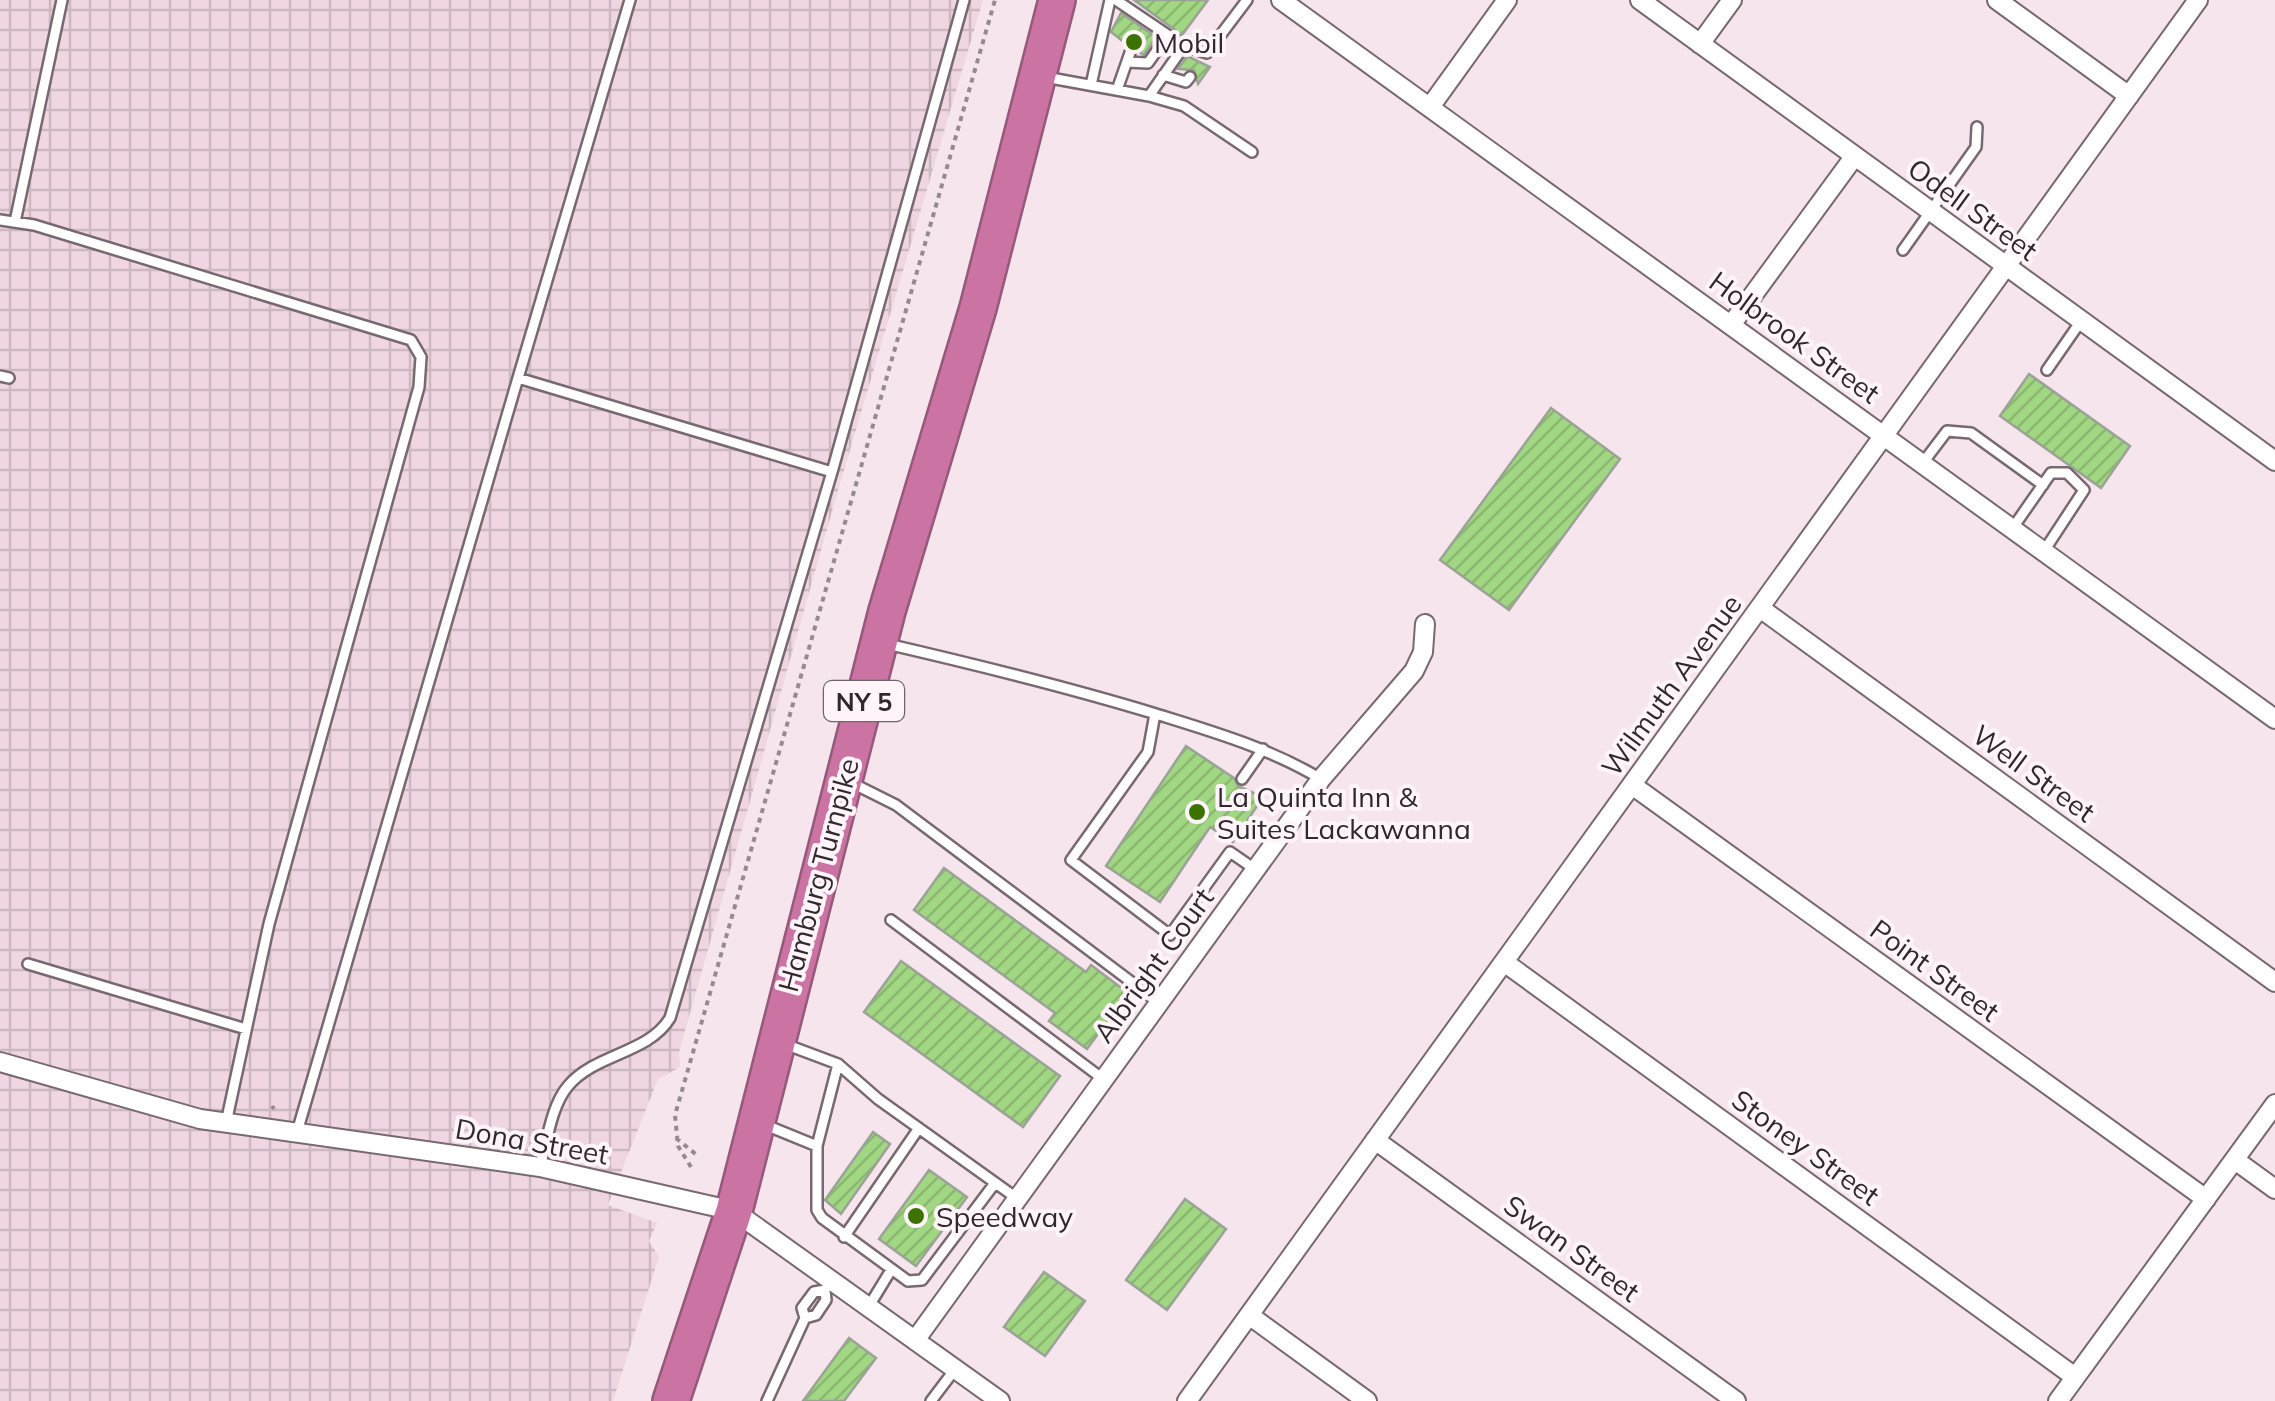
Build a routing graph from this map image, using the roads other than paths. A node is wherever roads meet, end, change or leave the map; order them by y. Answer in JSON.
{"nodes":[{"id":1,"x":62,"y":0,"type":"edge"},
{"id":2,"x":630,"y":0,"type":"edge"},
{"id":3,"x":964,"y":0,"type":"edge"},
{"id":4,"x":1057,"y":0,"type":"edge"},
{"id":5,"x":1113,"y":0,"type":"edge"},
{"id":6,"x":1246,"y":0,"type":"edge"},
{"id":7,"x":1282,"y":0,"type":"edge"},
{"id":8,"x":1507,"y":0,"type":"edge"},
{"id":9,"x":1640,"y":0,"type":"edge"},
{"id":10,"x":1732,"y":0,"type":"edge"},
{"id":11,"x":1997,"y":0,"type":"edge"},
{"id":12,"x":2198,"y":0,"type":"edge"},
{"id":13,"x":1167,"y":36,"type":"junction"},
{"id":14,"x":1700,"y":44,"type":"junction"},
{"id":15,"x":1184,"y":46,"type":"junction"},
{"id":16,"x":1132,"y":48,"type":"dead end"},
{"id":17,"x":1127,"y":62,"type":"junction"},
{"id":18,"x":1164,"y":75,"type":"junction"},
{"id":19,"x":1038,"y":76,"type":"junction"},
{"id":20,"x":1190,"y":78,"type":"dead end"},
{"id":21,"x":1091,"y":85,"type":"junction"},
{"id":22,"x":1117,"y":90,"type":"junction"},
{"id":23,"x":1149,"y":96,"type":"junction"},
{"id":24,"x":2129,"y":96,"type":"junction"},
{"id":25,"x":1430,"y":107,"type":"junction"},
{"id":26,"x":1977,"y":127,"type":"dead end"},
{"id":27,"x":1252,"y":152,"type":"dead end"},
{"id":28,"x":1854,"y":156,"type":"junction"},
{"id":29,"x":1931,"y":212,"type":"junction"},
{"id":30,"x":0,"y":220,"type":"edge"},
{"id":31,"x":15,"y":222,"type":"junction"},
{"id":32,"x":1903,"y":250,"type":"dead end"},
{"id":33,"x":2006,"y":267,"type":"junction"},
{"id":34,"x":2081,"y":321,"type":"junction"},
{"id":35,"x":1731,"y":325,"type":"junction"},
{"id":36,"x":2046,"y":370,"type":"dead end"},
{"id":37,"x":518,"y":378,"type":"junction"},
{"id":38,"x":1884,"y":436,"type":"junction"},
{"id":39,"x":2275,"y":461,"type":"edge"},
{"id":40,"x":1922,"y":464,"type":"junction"},
{"id":41,"x":832,"y":472,"type":"junction"},
{"id":42,"x":2044,"y":485,"type":"junction"},
{"id":43,"x":2012,"y":529,"type":"junction"},
{"id":44,"x":2044,"y":552,"type":"junction"},
{"id":45,"x":1760,"y":608,"type":"junction"},
{"id":46,"x":1425,"y":624,"type":"dead end"},
{"id":47,"x":879,"y":643,"type":"junction"},
{"id":48,"x":1156,"y":714,"type":"junction"},
{"id":49,"x":2275,"y":719,"type":"edge"},
{"id":50,"x":1263,"y":749,"type":"junction"},
{"id":51,"x":843,"y":779,"type":"junction"},
{"id":52,"x":1242,"y":779,"type":"dead end"},
{"id":53,"x":1321,"y":779,"type":"junction"},
{"id":54,"x":1632,"y":785,"type":"junction"},
{"id":55,"x":1256,"y":870,"type":"junction"},
{"id":56,"x":891,"y":920,"type":"dead end"},
{"id":57,"x":1504,"y":962,"type":"junction"},
{"id":58,"x":28,"y":964,"type":"dead end"},
{"id":59,"x":2275,"y":982,"type":"edge"},
{"id":60,"x":1160,"y":1004,"type":"junction"},
{"id":61,"x":246,"y":1029,"type":"junction"},
{"id":62,"x":775,"y":1041,"type":"junction"},
{"id":63,"x":0,"y":1062,"type":"edge"},
{"id":64,"x":838,"y":1064,"type":"junction"},
{"id":65,"x":1103,"y":1079,"type":"junction"},
{"id":66,"x":2275,"y":1104,"type":"edge"},
{"id":67,"x":756,"y":1121,"type":"junction"},
{"id":68,"x":226,"y":1122,"type":"junction"},
{"id":69,"x":918,"y":1128,"type":"junction"},
{"id":70,"x":297,"y":1132,"type":"junction"},
{"id":71,"x":1375,"y":1140,"type":"junction"},
{"id":72,"x":817,"y":1146,"type":"junction"},
{"id":73,"x":2235,"y":1160,"type":"junction"},
{"id":74,"x":540,"y":1168,"type":"junction"},
{"id":75,"x":995,"y":1183,"type":"junction"},
{"id":76,"x":2275,"y":1189,"type":"edge"},
{"id":77,"x":1018,"y":1199,"type":"junction"},
{"id":78,"x":2206,"y":1199,"type":"junction"},
{"id":79,"x":734,"y":1210,"type":"junction"},
{"id":80,"x":844,"y":1237,"type":"junction"},
{"id":81,"x":891,"y":1270,"type":"junction"},
{"id":82,"x":829,"y":1285,"type":"junction"},
{"id":83,"x":869,"y":1306,"type":"junction"},
{"id":84,"x":1249,"y":1315,"type":"junction"},
{"id":85,"x":916,"y":1339,"type":"junction"},
{"id":86,"x":956,"y":1368,"type":"junction"},
{"id":87,"x":2075,"y":1377,"type":"junction"},
{"id":88,"x":671,"y":1401,"type":"edge"},
{"id":89,"x":767,"y":1401,"type":"edge"},
{"id":90,"x":932,"y":1401,"type":"edge"},
{"id":91,"x":1000,"y":1401,"type":"edge"},
{"id":92,"x":1187,"y":1401,"type":"edge"},
{"id":93,"x":1367,"y":1401,"type":"edge"},
{"id":94,"x":1736,"y":1401,"type":"edge"},
{"id":95,"x":2058,"y":1401,"type":"edge"}],
"edges":[{"from":1,"to":31,"type":"lane"},
{"from":2,"to":37,"type":"lane"},
{"from":3,"to":41,"type":"lane"},
{"from":4,"to":19,"type":"highway","name":"Hamburg Turnpike","number":"NY 5"},
{"from":5,"to":13,"type":"lane"},
{"from":5,"to":21,"type":"lane"},
{"from":6,"to":15,"type":"lane"},
{"from":7,"to":25,"type":"street","name":"Holbrook Street"},
{"from":8,"to":25,"type":"street"},
{"from":9,"to":14,"type":"street","name":"Odell Street"},
{"from":10,"to":14,"type":"street"},
{"from":11,"to":24,"type":"street"},
{"from":12,"to":24,"type":"street","name":"Wilmuth Avenue"},
{"from":13,"to":15,"type":"lane"},
{"from":13,"to":17,"type":"lane"},
{"from":14,"to":28,"type":"street","name":"Odell Street"},
{"from":15,"to":18,"type":"lane"},
{"from":16,"to":17,"type":"lane"},
{"from":17,"to":22,"type":"lane"},
{"from":18,"to":20,"type":"lane"},
{"from":18,"to":23,"type":"lane"},
{"from":19,"to":21,"type":"lane"},
{"from":19,"to":47,"type":"highway","name":"Hamburg Turnpike","number":"NY 5"},
{"from":21,"to":22,"type":"lane"},
{"from":22,"to":23,"type":"lane"},
{"from":23,"to":27,"type":"lane"},
{"from":24,"to":33,"type":"street","name":"Wilmuth Avenue"},
{"from":25,"to":35,"type":"street","name":"Holbrook Street"},
{"from":26,"to":29,"type":"lane"},
{"from":28,"to":29,"type":"street","name":"Odell Street"},
{"from":28,"to":35,"type":"street"},
{"from":29,"to":32,"type":"lane"},
{"from":29,"to":33,"type":"street","name":"Odell Street"},
{"from":30,"to":31,"type":"lane"},
{"from":31,"to":61,"type":"lane"},
{"from":33,"to":34,"type":"street","name":"Odell Street"},
{"from":33,"to":38,"type":"street","name":"Wilmuth Avenue"},
{"from":34,"to":36,"type":"lane"},
{"from":34,"to":39,"type":"street","name":"Odell Street"},
{"from":35,"to":38,"type":"street","name":"Holbrook Street"},
{"from":37,"to":41,"type":"lane"},
{"from":37,"to":70,"type":"lane"},
{"from":38,"to":40,"type":"street","name":"Holbrook Street"},
{"from":38,"to":45,"type":"street","name":"Wilmuth Avenue"},
{"from":40,"to":42,"type":"lane"},
{"from":40,"to":43,"type":"street","name":"Holbrook Street"},
{"from":41,"to":74,"type":"lane"},
{"from":42,"to":43,"type":"lane"},
{"from":42,"to":44,"type":"lane"},
{"from":43,"to":44,"type":"street","name":"Holbrook Street"},
{"from":44,"to":49,"type":"street","name":"Holbrook Street"},
{"from":45,"to":54,"type":"street","name":"Wilmuth Avenue"},
{"from":45,"to":59,"type":"street","name":"Well Street"},
{"from":46,"to":53,"type":"street","name":"Albright Court"},
{"from":47,"to":48,"type":"lane"},
{"from":47,"to":51,"type":"highway","name":"Hamburg Turnpike","number":"NY 5"},
{"from":48,"to":50,"type":"lane"},
{"from":48,"to":55,"type":"lane"},
{"from":50,"to":52,"type":"lane"},
{"from":50,"to":53,"type":"lane"},
{"from":51,"to":60,"type":"lane"},
{"from":51,"to":62,"type":"highway","name":"Hamburg Turnpike","number":"NY 5"},
{"from":53,"to":55,"type":"street","name":"Albright Court"},
{"from":54,"to":57,"type":"street","name":"Wilmuth Avenue"},
{"from":54,"to":78,"type":"street","name":"Point Street"},
{"from":55,"to":60,"type":"street","name":"Albright Court"},
{"from":56,"to":65,"type":"lane"},
{"from":57,"to":71,"type":"street","name":"Wilmuth Avenue"},
{"from":57,"to":87,"type":"street","name":"Stoney Street"},
{"from":58,"to":61,"type":"lane"},
{"from":60,"to":65,"type":"street","name":"Albright Court"},
{"from":61,"to":68,"type":"lane"},
{"from":62,"to":64,"type":"lane"},
{"from":62,"to":67,"type":"highway","name":"Hamburg Turnpike","number":"NY 5"},
{"from":63,"to":68,"type":"street","name":"Dona Street"},
{"from":64,"to":69,"type":"lane"},
{"from":64,"to":72,"type":"lane"},
{"from":65,"to":77,"type":"street","name":"Albright Court"},
{"from":66,"to":73,"type":"street"},
{"from":67,"to":72,"type":"lane"},
{"from":67,"to":79,"type":"highway","name":"Hamburg Turnpike","number":"NY 5"},
{"from":68,"to":70,"type":"street","name":"Dona Street"},
{"from":69,"to":75,"type":"lane"},
{"from":69,"to":80,"type":"lane"},
{"from":70,"to":74,"type":"street","name":"Dona Street"},
{"from":71,"to":84,"type":"street","name":"Wilmuth Avenue"},
{"from":71,"to":94,"type":"street","name":"Swan Street"},
{"from":72,"to":80,"type":"lane"},
{"from":73,"to":76,"type":"street"},
{"from":73,"to":78,"type":"street"},
{"from":74,"to":79,"type":"street","name":"Dona Street"},
{"from":75,"to":77,"type":"lane"},
{"from":75,"to":81,"type":"lane"},
{"from":77,"to":85,"type":"street","name":"Albright Court"},
{"from":78,"to":87,"type":"street"},
{"from":79,"to":82,"type":"street","name":"Dona Street"},
{"from":79,"to":88,"type":"highway","name":"Hamburg Turnpike","number":"NY 5"},
{"from":80,"to":81,"type":"lane"},
{"from":81,"to":83,"type":"lane"},
{"from":82,"to":83,"type":"street","name":"Dona Street"},
{"from":82,"to":89,"type":"lane"},
{"from":83,"to":85,"type":"street","name":"Dona Street"},
{"from":84,"to":92,"type":"street","name":"Wilmuth Avenue"},
{"from":84,"to":93,"type":"street"},
{"from":85,"to":86,"type":"street","name":"Dona Street"},
{"from":86,"to":90,"type":"lane"},
{"from":86,"to":91,"type":"street","name":"Dona Street"},
{"from":87,"to":95,"type":"street"}]}
